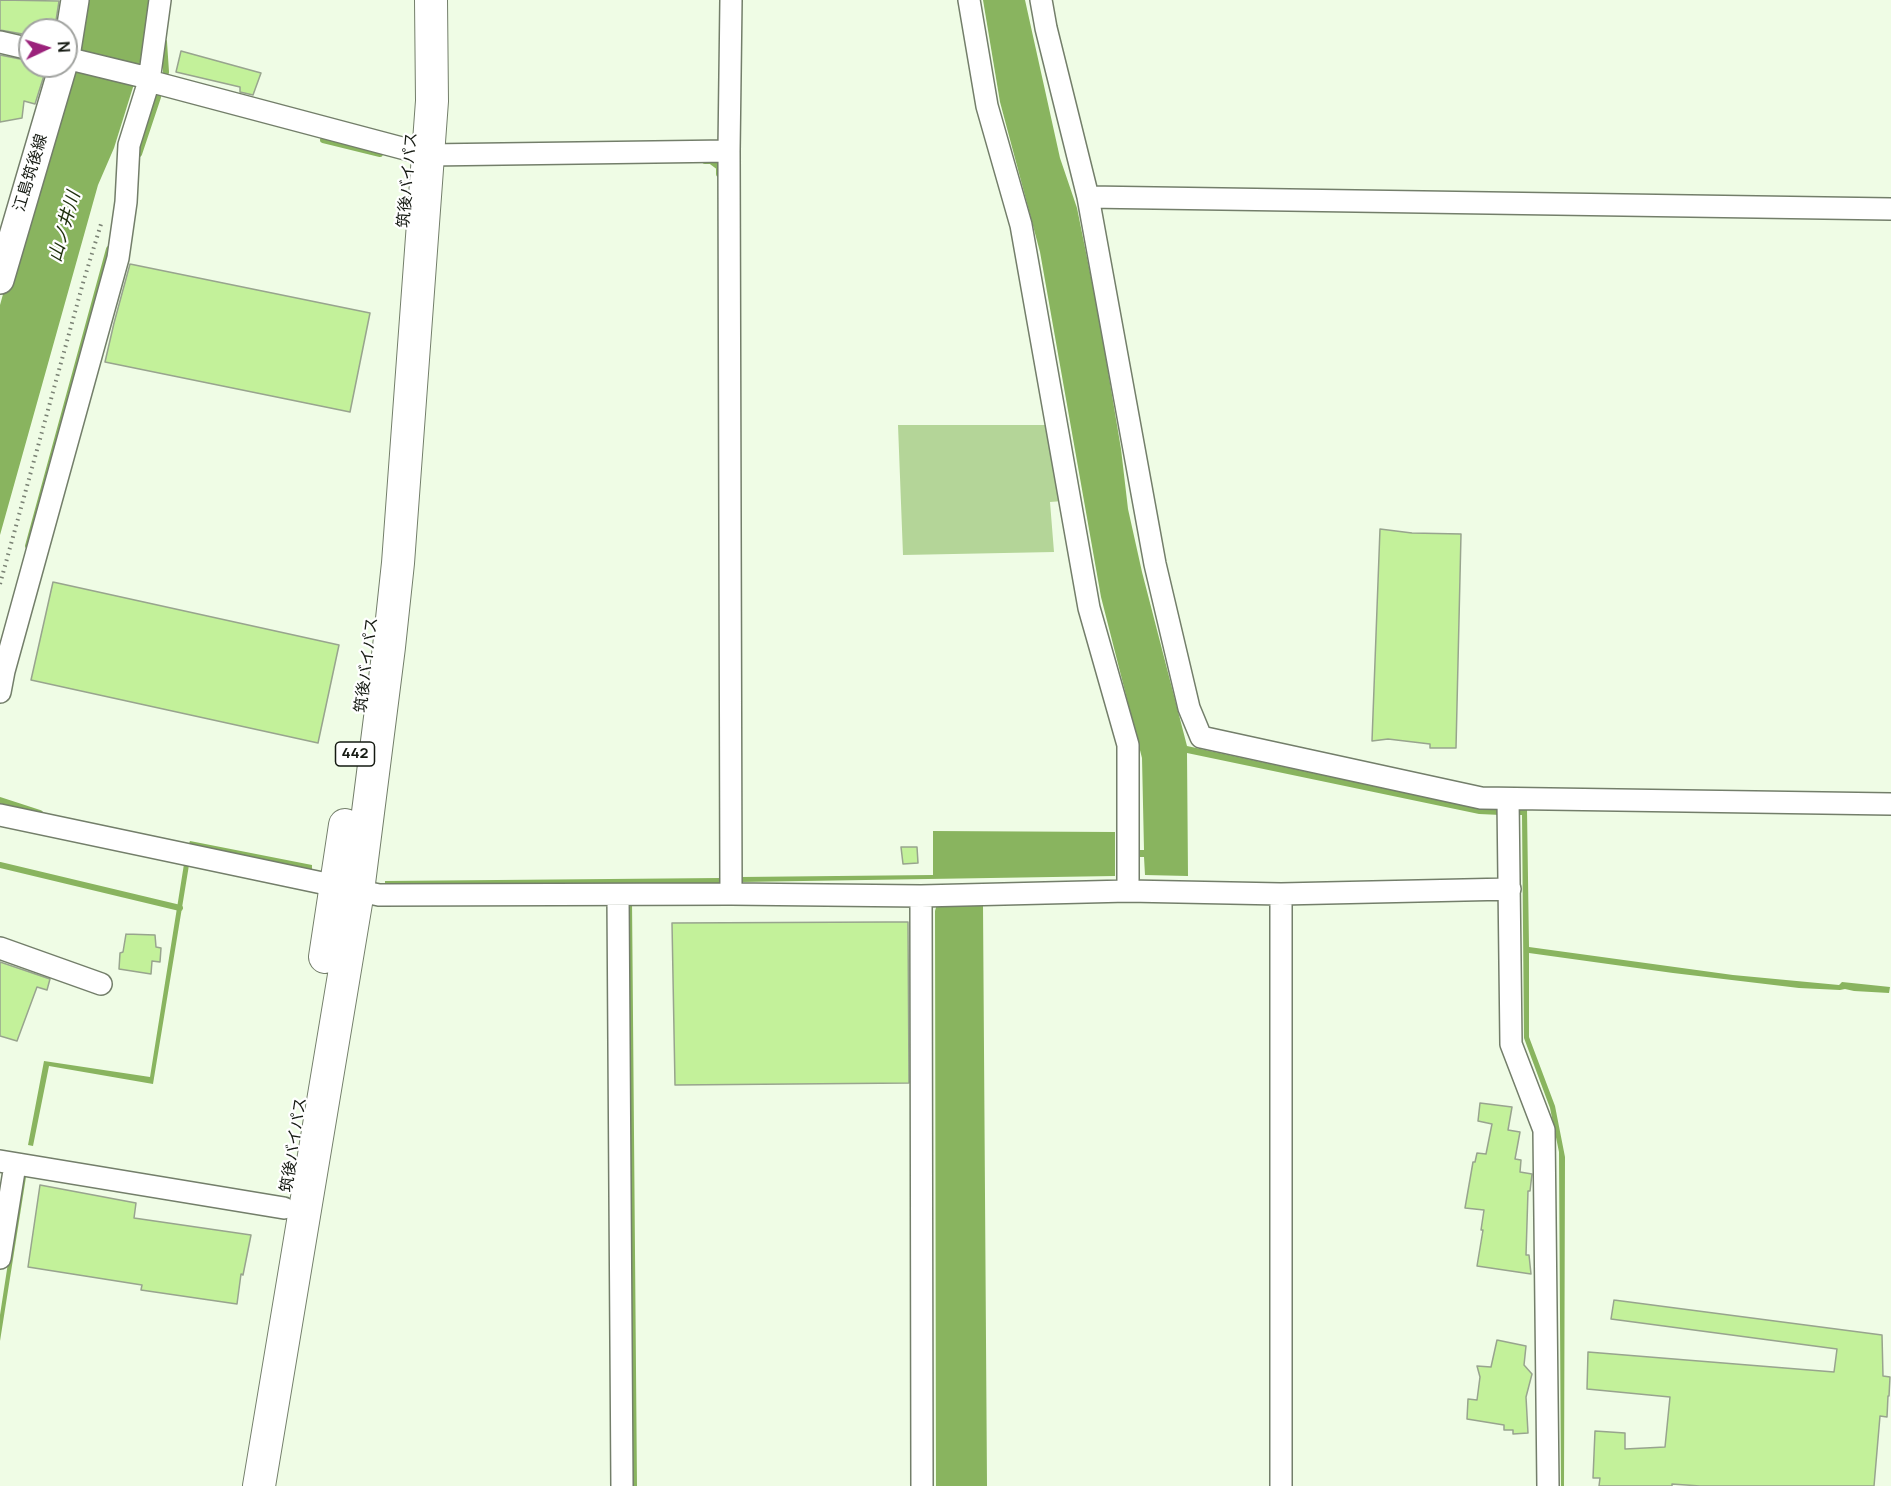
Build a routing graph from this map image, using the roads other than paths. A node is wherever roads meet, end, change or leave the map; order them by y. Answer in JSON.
{"nodes":[{"id":1,"x":75,"y":0,"type":"edge"},
{"id":2,"x":160,"y":0,"type":"edge"},
{"id":3,"x":731,"y":0,"type":"edge"},
{"id":4,"x":969,"y":0,"type":"edge"},
{"id":5,"x":1041,"y":0,"type":"edge"},
{"id":6,"x":431,"y":8,"type":"edge"},
{"id":7,"x":73,"y":18,"type":"edge"},
{"id":8,"x":0,"y":42,"type":"edge"},
{"id":9,"x":18,"y":46,"type":"edge"},
{"id":10,"x":78,"y":63,"type":"edge"},
{"id":11,"x":61,"y":78,"type":"edge"},
{"id":12,"x":144,"y":78,"type":"junction"},
{"id":13,"x":729,"y":151,"type":"junction"},
{"id":14,"x":418,"y":152,"type":"junction"},
{"id":15,"x":1088,"y":197,"type":"junction"},
{"id":16,"x":1891,"y":209,"type":"edge"},
{"id":17,"x":4,"y":253,"type":"edge"},
{"id":18,"x":0,"y":280,"type":"edge"},
{"id":19,"x":0,"y":692,"type":"edge"},
{"id":20,"x":1508,"y":800,"type":"junction"},
{"id":21,"x":1891,"y":804,"type":"edge"},
{"id":22,"x":0,"y":815,"type":"edge"},
{"id":23,"x":348,"y":889,"type":"junction"},
{"id":24,"x":1510,"y":889,"type":"junction"},
{"id":25,"x":1128,"y":891,"type":"junction"},
{"id":26,"x":731,"y":894,"type":"junction"},
{"id":27,"x":1281,"y":894,"type":"junction"},
{"id":28,"x":618,"y":895,"type":"junction"},
{"id":29,"x":927,"y":895,"type":"junction"},
{"id":30,"x":0,"y":948,"type":"edge"},
{"id":31,"x":101,"y":984,"type":"dead end"},
{"id":32,"x":7,"y":1163,"type":"edge"},
{"id":33,"x":284,"y":1208,"type":"junction"},
{"id":34,"x":0,"y":1258,"type":"edge"},
{"id":35,"x":239,"y":1486,"type":"edge"},
{"id":36,"x":259,"y":1486,"type":"edge"},
{"id":37,"x":622,"y":1486,"type":"edge"},
{"id":38,"x":922,"y":1486,"type":"edge"},
{"id":39,"x":1281,"y":1486,"type":"edge"},
{"id":40,"x":1548,"y":1486,"type":"edge"}],
"edges":[{"from":1,"to":7,"type":"main road","name":"江島筑後線"},
{"from":2,"to":12,"type":"street"},
{"from":3,"to":13,"type":"street"},
{"from":4,"to":25,"type":"street"},
{"from":5,"to":15,"type":"street"},
{"from":6,"to":14,"type":"highway","name":"筑後バイパス","number":"442"},
{"from":8,"to":9,"type":"street"},
{"from":10,"to":12,"type":"street"},
{"from":11,"to":17,"type":"main road","name":"江島筑後線"},
{"from":12,"to":14,"type":"street"},
{"from":12,"to":19,"type":"street"},
{"from":13,"to":14,"type":"street"},
{"from":13,"to":26,"type":"street"},
{"from":14,"to":23,"type":"highway","name":"筑後バイパス","number":"442"},
{"from":15,"to":16,"type":"street"},
{"from":15,"to":20,"type":"street"},
{"from":17,"to":18,"type":"main road","name":"江島筑後線"},
{"from":20,"to":21,"type":"street"},
{"from":20,"to":24,"type":"street"},
{"from":22,"to":23,"type":"street"},
{"from":23,"to":28,"type":"street"},
{"from":23,"to":33,"type":"highway","name":"筑後バイパス","number":"442"},
{"from":23,"to":36,"type":"highway","name":"筑後バイパス","number":"442"},
{"from":24,"to":27,"type":"street"},
{"from":24,"to":40,"type":"street"},
{"from":25,"to":27,"type":"street"},
{"from":25,"to":29,"type":"street"},
{"from":26,"to":28,"type":"street"},
{"from":26,"to":29,"type":"street"},
{"from":27,"to":39,"type":"street"},
{"from":28,"to":37,"type":"street"},
{"from":29,"to":38,"type":"street"},
{"from":30,"to":31,"type":"street"},
{"from":32,"to":33,"type":"street"},
{"from":32,"to":34,"type":"street"},
{"from":33,"to":35,"type":"highway","name":"筑後バイパス","number":"442"}]}
